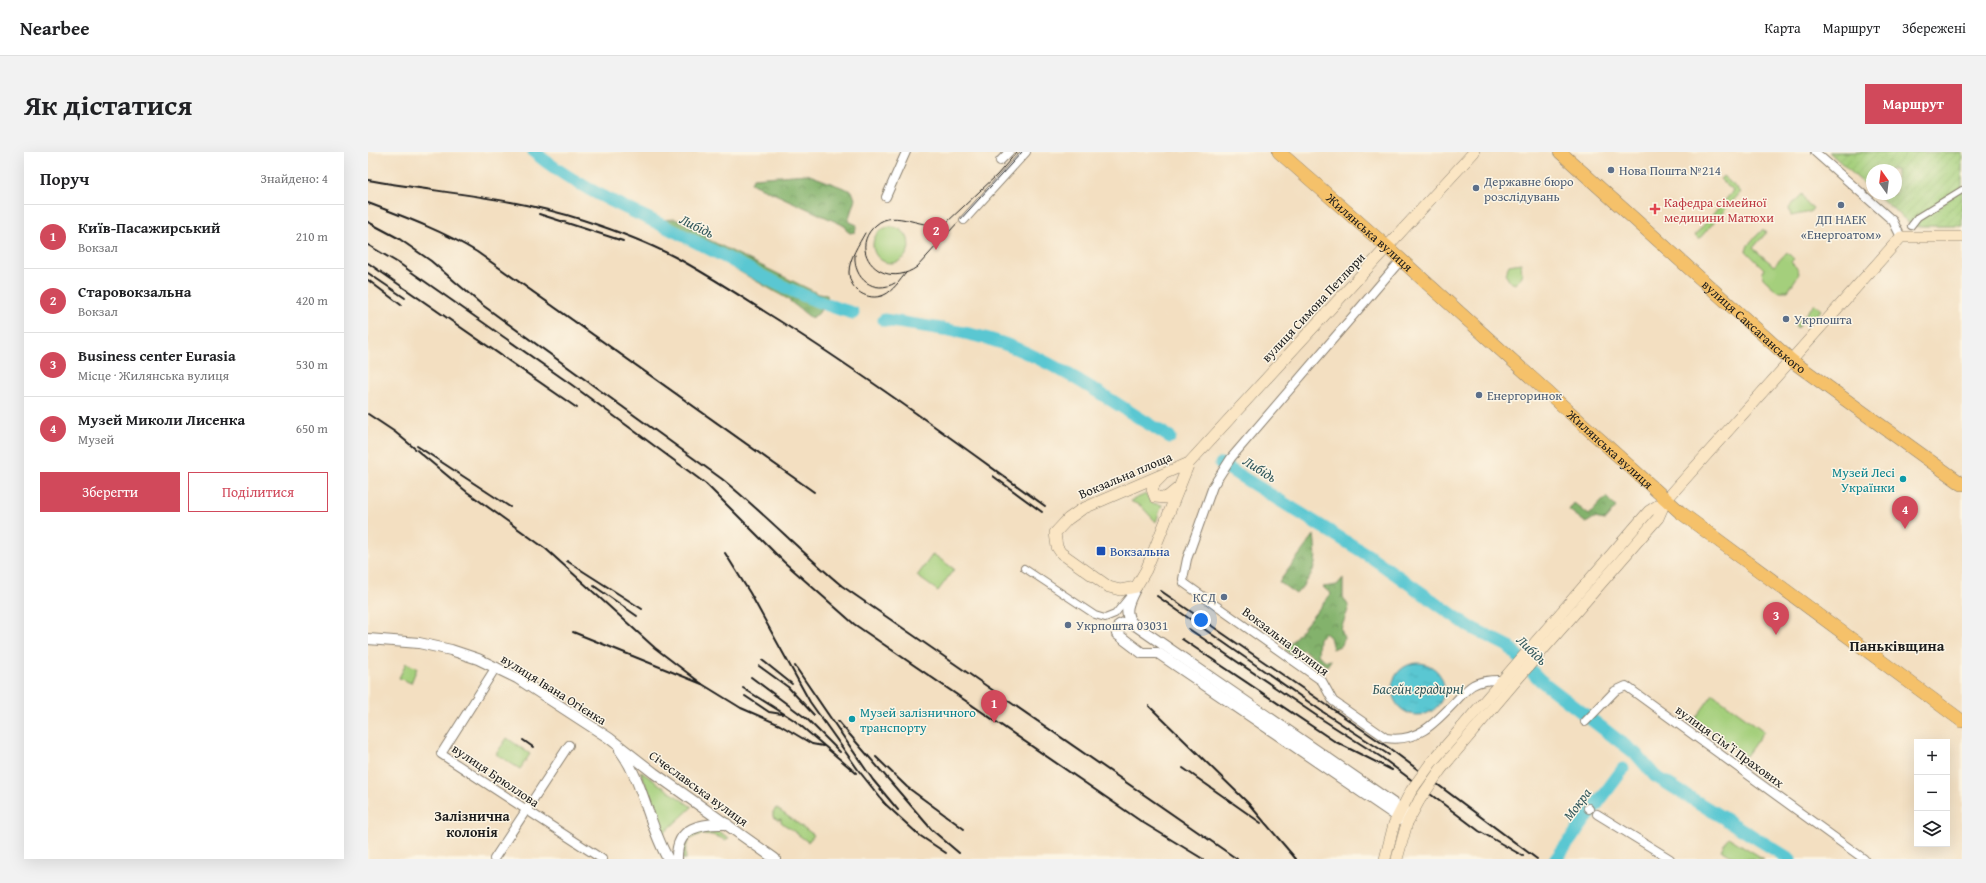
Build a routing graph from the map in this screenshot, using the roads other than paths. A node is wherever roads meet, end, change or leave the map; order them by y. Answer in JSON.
{"nodes":[{"id":1,"x":906,"y":152,"type":"edge"},
{"id":2,"x":1009,"y":152,"type":"edge"},
{"id":3,"x":1026,"y":152,"type":"edge"},
{"id":4,"x":1279,"y":152,"type":"edge"},
{"id":5,"x":1474,"y":152,"type":"edge"},
{"id":6,"x":1560,"y":152,"type":"edge"},
{"id":7,"x":1816,"y":152,"type":"edge"},
{"id":8,"x":1000,"y":161,"type":"dead end"},
{"id":9,"x":1962,"y":190,"type":"edge"},
{"id":10,"x":886,"y":197,"type":"dead end"},
{"id":11,"x":964,"y":220,"type":"dead end"},
{"id":12,"x":1911,"y":226,"type":"dead end"},
{"id":13,"x":1962,"y":236,"type":"edge"},
{"id":14,"x":1901,"y":237,"type":"junction"},
{"id":15,"x":1387,"y":247,"type":"junction"},
{"id":16,"x":1401,"y":260,"type":"junction"},
{"id":17,"x":1792,"y":361,"type":"junction"},
{"id":18,"x":1189,"y":463,"type":"junction"},
{"id":19,"x":1164,"y":475,"type":"junction"},
{"id":20,"x":1962,"y":484,"type":"edge"},
{"id":21,"x":1180,"y":485,"type":"junction"},
{"id":22,"x":1666,"y":500,"type":"junction"},
{"id":23,"x":1024,"y":568,"type":"dead end"},
{"id":24,"x":1133,"y":591,"type":"junction"},
{"id":25,"x":1132,"y":623,"type":"junction"},
{"id":26,"x":1152,"y":638,"type":"junction"},
{"id":27,"x":368,"y":640,"type":"edge"},
{"id":28,"x":1152,"y":652,"type":"junction"},
{"id":29,"x":496,"y":666,"type":"junction"},
{"id":30,"x":1500,"y":680,"type":"junction"},
{"id":31,"x":1962,"y":721,"type":"edge"},
{"id":32,"x":1585,"y":722,"type":"dead end"},
{"id":33,"x":609,"y":738,"type":"junction"},
{"id":34,"x":569,"y":745,"type":"dead end"},
{"id":35,"x":527,"y":811,"type":"junction"},
{"id":36,"x":1399,"y":812,"type":"junction"},
{"id":37,"x":1597,"y":814,"type":"dead end"},
{"id":38,"x":1409,"y":819,"type":"junction"},
{"id":39,"x":727,"y":824,"type":"junction"},
{"id":40,"x":494,"y":859,"type":"edge"},
{"id":41,"x":602,"y":859,"type":"edge"},
{"id":42,"x":668,"y":859,"type":"edge"},
{"id":43,"x":678,"y":859,"type":"edge"},
{"id":44,"x":775,"y":859,"type":"edge"},
{"id":45,"x":1385,"y":859,"type":"edge"},
{"id":46,"x":1397,"y":859,"type":"edge"},
{"id":47,"x":1670,"y":859,"type":"edge"},
{"id":48,"x":1864,"y":859,"type":"edge"}],
"edges":[{"from":1,"to":10,"type":"street"},
{"from":2,"to":8,"type":"street"},
{"from":3,"to":11,"type":"street"},
{"from":4,"to":15,"type":"main road","name":"Жилянська вулиця"},
{"from":5,"to":15,"type":"main road","name":"вулиця Симона Петлюри"},
{"from":6,"to":17,"type":"main road","name":"вулиця Саксаганського"},
{"from":7,"to":14,"type":"street"},
{"from":9,"to":12,"type":"street"},
{"from":13,"to":14,"type":"main road"},
{"from":14,"to":17,"type":"main road"},
{"from":15,"to":16,"type":"main road","name":"Жилянська вулиця"},
{"from":15,"to":18,"type":"main road","name":"вулиця Симона Петлюри"},
{"from":16,"to":22,"type":"main road","name":"Жилянська вулиця"},
{"from":16,"to":30,"type":"street","name":"Вокзальна вулиця"},
{"from":17,"to":20,"type":"main road","name":"вулиця Саксаганського"},
{"from":17,"to":22,"type":"main road"},
{"from":18,"to":19,"type":"main road","name":"Вокзальна площа"},
{"from":18,"to":21,"type":"main road","name":"Вокзальна площа"},
{"from":19,"to":21,"type":"main road"},
{"from":19,"to":24,"type":"main road","name":"Вокзальна площа"},
{"from":21,"to":24,"type":"main road","name":"Вокзальна площа"},
{"from":22,"to":30,"type":"main road"},
{"from":22,"to":31,"type":"main road","name":"Жилянська вулиця"},
{"from":22,"to":38,"type":"main road","bridge":true},
{"from":23,"to":24,"type":"street","name":"Вокзальна площа"},
{"from":24,"to":25,"type":"street"},
{"from":25,"to":26,"type":"street"},
{"from":25,"to":28,"type":"street"},
{"from":26,"to":28,"type":"street"},
{"from":26,"to":36,"type":"street"},
{"from":27,"to":29,"type":"street","name":"вулиця Івана Огієнка"},
{"from":28,"to":36,"type":"street"},
{"from":29,"to":33,"type":"street","name":"вулиця Івана Огієнка"},
{"from":29,"to":35,"type":"street","name":"вулиця Брюллова"},
{"from":30,"to":36,"type":"main road","bridge":true},
{"from":32,"to":48,"type":"street","name":"вулиця Сімʼї Прахових"},
{"from":33,"to":39,"type":"street","name":"Січеславська вулиця"},
{"from":33,"to":42,"type":"street"},
{"from":34,"to":35,"type":"street"},
{"from":35,"to":40,"type":"street"},
{"from":35,"to":41,"type":"street","name":"вулиця Брюллова"},
{"from":36,"to":38,"type":"street"},
{"from":36,"to":45,"type":"main road"},
{"from":37,"to":47,"type":"street"},
{"from":38,"to":46,"type":"main road"},
{"from":39,"to":43,"type":"street"},
{"from":39,"to":44,"type":"street","name":"Січеславська вулиця"}]}
